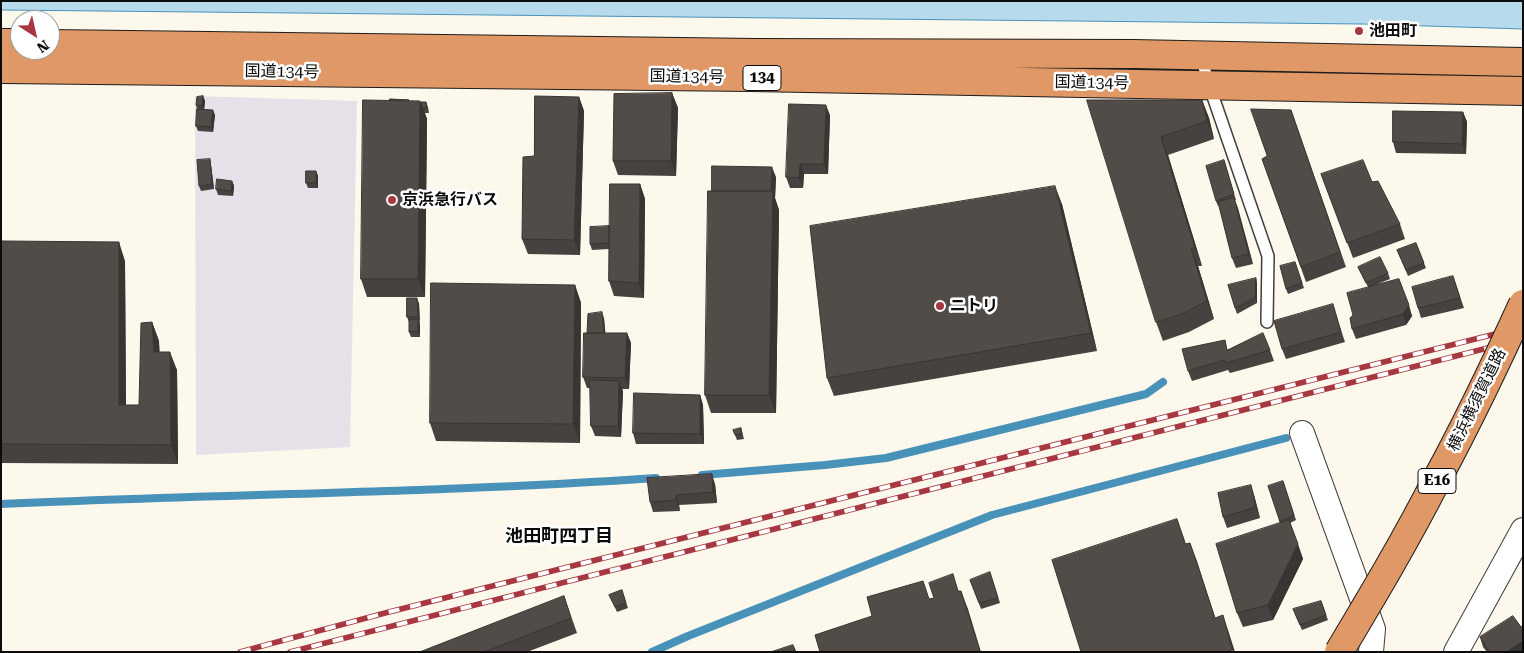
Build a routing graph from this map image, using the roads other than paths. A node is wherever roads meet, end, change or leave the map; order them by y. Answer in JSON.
{"nodes":[{"id":1,"x":60,"y":44,"type":"edge"},
{"id":2,"x":1201,"y":56,"type":"junction"},
{"id":3,"x":1523,"y":62,"type":"edge"},
{"id":4,"x":1,"y":69,"type":"edge"},
{"id":5,"x":1209,"y":85,"type":"junction"},
{"id":6,"x":1523,"y":91,"type":"edge"},
{"id":7,"x":1523,"y":304,"type":"edge"},
{"id":8,"x":1267,"y":322,"type":"dead end"},
{"id":9,"x":1523,"y":344,"type":"edge"},
{"id":10,"x":1302,"y":433,"type":"dead end"},
{"id":11,"x":1523,"y":530,"type":"edge"},
{"id":12,"x":1340,"y":652,"type":"edge"},
{"id":13,"x":1358,"y":652,"type":"edge"},
{"id":14,"x":1371,"y":652,"type":"edge"},
{"id":15,"x":1456,"y":652,"type":"edge"}],
"edges":[{"from":1,"to":2,"type":"highway","name":"国道134号","number":"134"},
{"from":2,"to":3,"type":"highway","name":"国道134号","number":"134"},
{"from":2,"to":5,"type":"lane"},
{"from":4,"to":5,"type":"highway","name":"国道134号","number":"134"},
{"from":5,"to":6,"type":"highway","name":"国道134号","number":"134"},
{"from":5,"to":8,"type":"lane"},
{"from":7,"to":12,"type":"highway","name":"横浜横須賀道路","number":"E16","bridge":true},
{"from":9,"to":13,"type":"highway","name":"横浜横須賀道路","number":"E16"},
{"from":10,"to":14,"type":"street"},
{"from":11,"to":15,"type":"street"}]}
